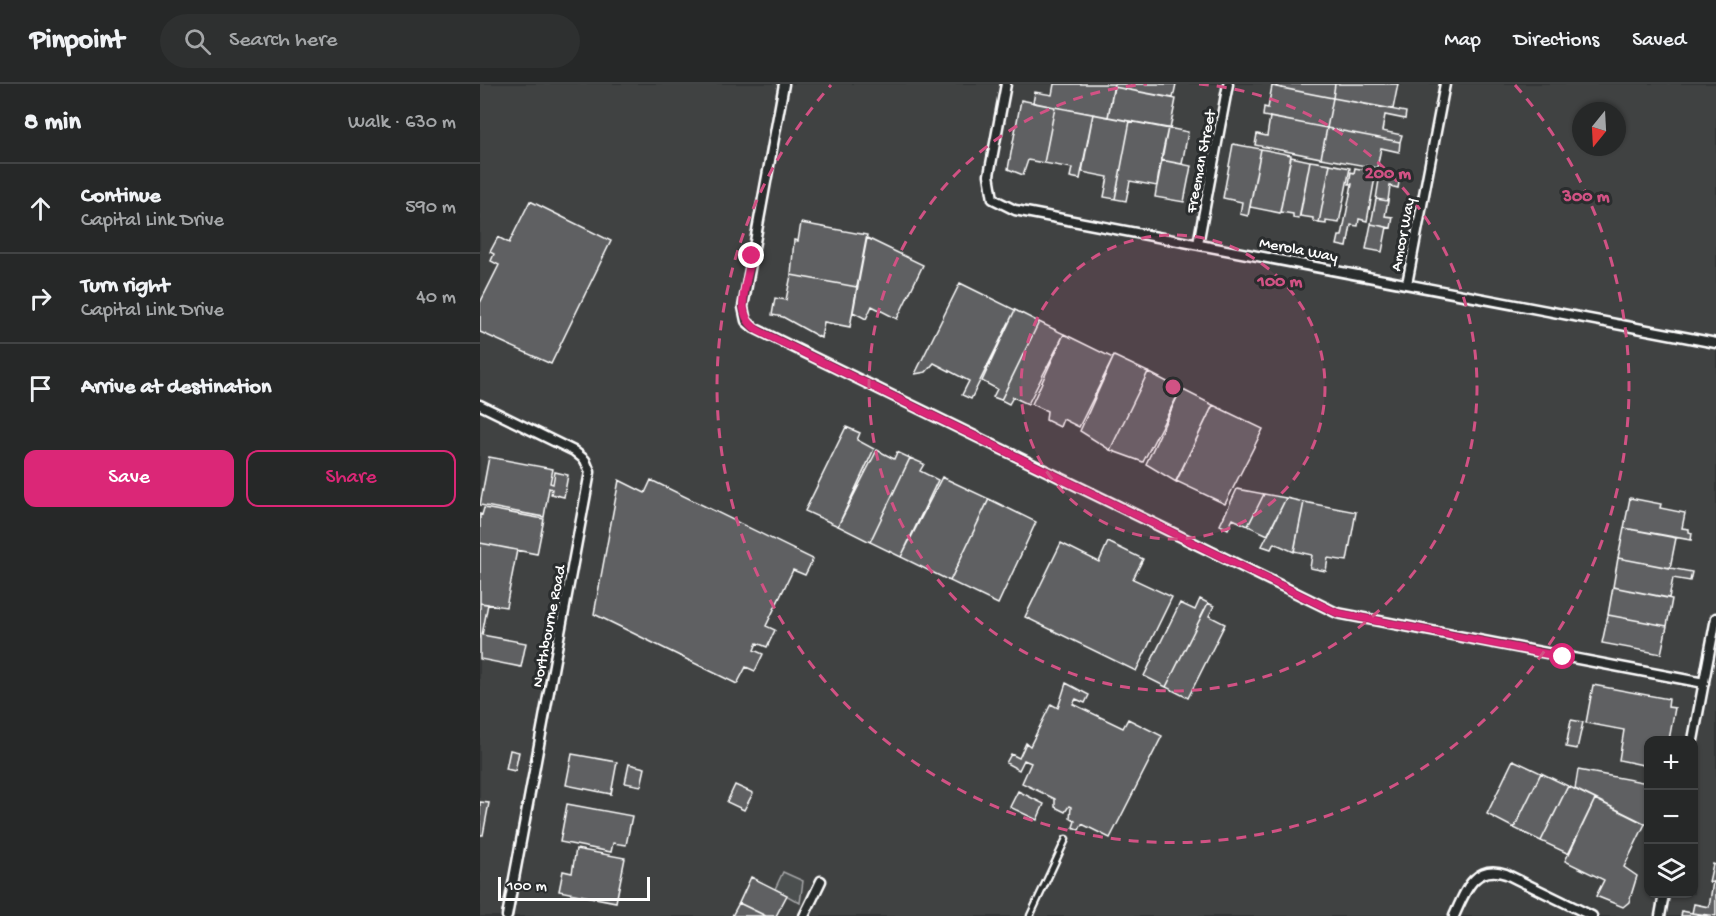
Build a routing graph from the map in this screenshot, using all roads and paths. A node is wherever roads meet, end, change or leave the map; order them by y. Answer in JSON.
{"nodes":[{"id":1,"x":784,"y":84,"type":"edge"},
{"id":2,"x":1006,"y":84,"type":"edge"},
{"id":3,"x":1228,"y":84,"type":"edge"},
{"id":4,"x":1445,"y":84,"type":"edge"},
{"id":5,"x":1198,"y":244,"type":"junction"},
{"id":6,"x":1407,"y":284,"type":"junction"},
{"id":7,"x":1716,"y":343,"type":"edge"},
{"id":8,"x":480,"y":405,"type":"edge"},
{"id":9,"x":1716,"y":618,"type":"edge"},
{"id":10,"x":1704,"y":683,"type":"junction"},
{"id":11,"x":1694,"y":736,"type":"edge"},
{"id":12,"x":1066,"y":839,"type":"dead end"},
{"id":13,"x":821,"y":881,"type":"dead end"},
{"id":14,"x":1663,"y":898,"type":"edge"},
{"id":15,"x":507,"y":916,"type":"edge"},
{"id":16,"x":804,"y":916,"type":"edge"},
{"id":17,"x":1030,"y":916,"type":"edge"},
{"id":18,"x":1454,"y":916,"type":"edge"},
{"id":19,"x":1592,"y":916,"type":"edge"},
{"id":20,"x":1660,"y":916,"type":"edge"}],
"edges":[{"from":1,"to":10,"type":"street"},
{"from":2,"to":5,"type":"street","name":"Merola Way"},
{"from":3,"to":5,"type":"street","name":"Freeman Street"},
{"from":4,"to":6,"type":"street","name":"Amcor Way"},
{"from":5,"to":6,"type":"street","name":"Merola Way"},
{"from":6,"to":7,"type":"street","name":"Merola Way"},
{"from":8,"to":15,"type":"street","name":"Northbourne Road"},
{"from":9,"to":10,"type":"street"},
{"from":10,"to":11,"type":"street"},
{"from":12,"to":17,"type":"lane"},
{"from":13,"to":16,"type":"street"},
{"from":14,"to":20,"type":"street"},
{"from":18,"to":19,"type":"street"}]}
